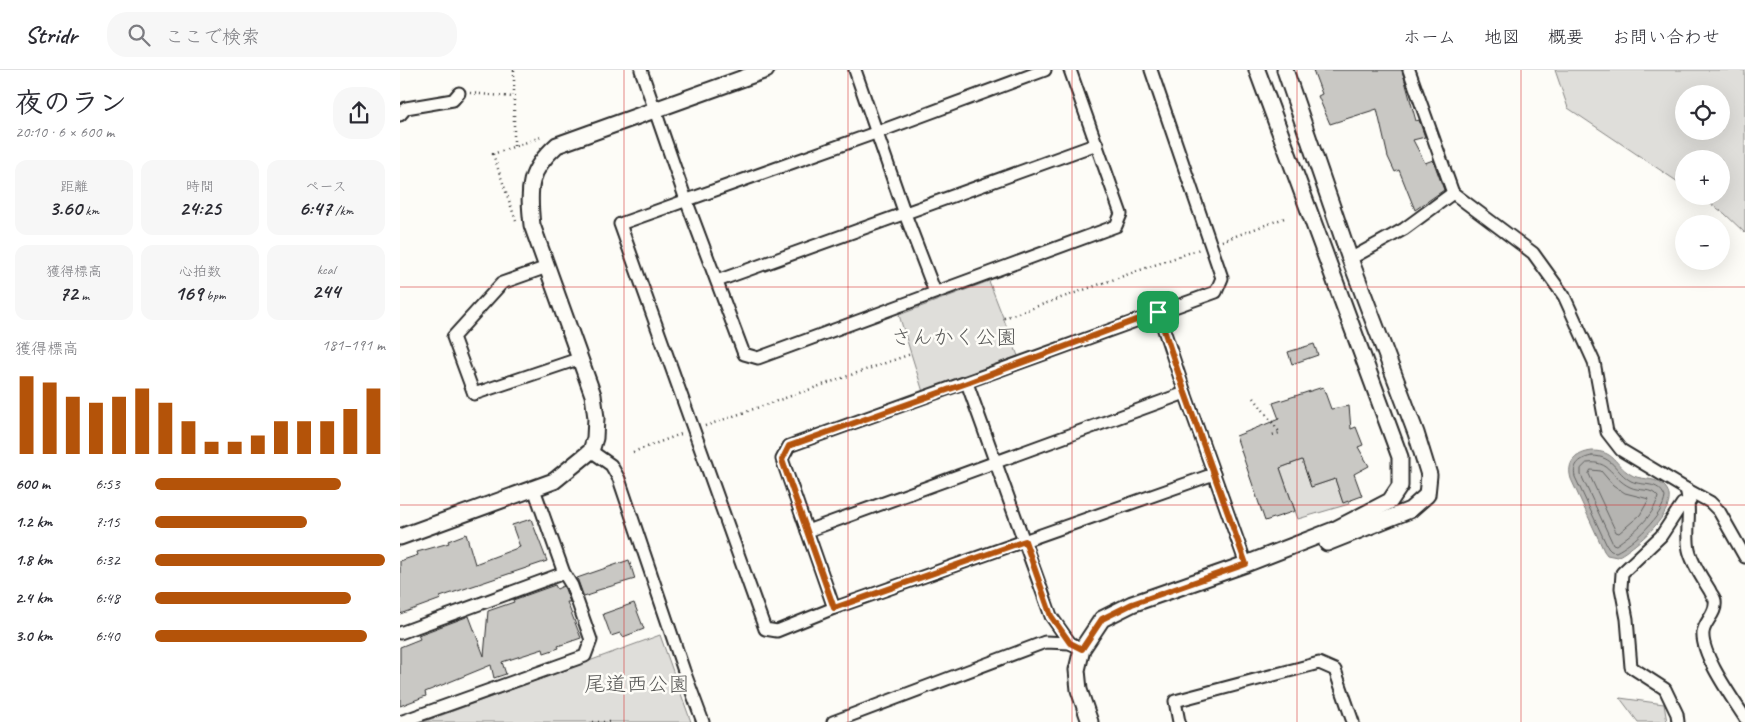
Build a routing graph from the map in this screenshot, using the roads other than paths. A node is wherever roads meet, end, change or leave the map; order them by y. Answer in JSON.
{"nodes":[{"id":1,"x":640,"y":70,"type":"edge"},
{"id":2,"x":766,"y":70,"type":"edge"},
{"id":3,"x":856,"y":70,"type":"edge"},
{"id":4,"x":1045,"y":70,"type":"edge"},
{"id":5,"x":1070,"y":70,"type":"edge"},
{"id":6,"x":1150,"y":70,"type":"edge"},
{"id":7,"x":1257,"y":70,"type":"edge"},
{"id":8,"x":1285,"y":70,"type":"edge"},
{"id":9,"x":1409,"y":70,"type":"edge"},
{"id":10,"x":463,"y":93,"type":"road end"},
{"id":11,"x":655,"y":110,"type":"junction"},
{"id":12,"x":400,"y":115,"type":"edge"},
{"id":13,"x":878,"y":132,"type":"junction"},
{"id":14,"x":1096,"y":144,"type":"junction"},
{"id":15,"x":1453,"y":192,"type":"junction"},
{"id":16,"x":686,"y":200,"type":"junction"},
{"id":17,"x":905,"y":214,"type":"junction"},
{"id":18,"x":1350,"y":260,"type":"junction"},
{"id":19,"x":547,"y":267,"type":"junction"},
{"id":20,"x":716,"y":281,"type":"junction"},
{"id":21,"x":935,"y":292,"type":"junction"},
{"id":22,"x":1158,"y":312,"type":"junction"},
{"id":23,"x":1384,"y":352,"type":"junction"},
{"id":24,"x":581,"y":358,"type":"junction"},
{"id":25,"x":1363,"y":359,"type":"junction"},
{"id":26,"x":967,"y":383,"type":"junction"},
{"id":27,"x":1185,"y":393,"type":"junction"},
{"id":28,"x":591,"y":452,"type":"junction"},
{"id":29,"x":995,"y":463,"type":"junction"},
{"id":30,"x":1214,"y":474,"type":"junction"},
{"id":31,"x":534,"y":489,"type":"junction"},
{"id":32,"x":1686,"y":489,"type":"junction"},
{"id":33,"x":1690,"y":501,"type":"junction"},
{"id":34,"x":807,"y":531,"type":"junction"},
{"id":35,"x":400,"y":537,"type":"edge"},
{"id":36,"x":1025,"y":541,"type":"junction"},
{"id":37,"x":1745,"y":557,"type":"edge"},
{"id":38,"x":1246,"y":564,"type":"junction"},
{"id":39,"x":564,"y":573,"type":"junction"},
{"id":40,"x":834,"y":608,"type":"junction"},
{"id":41,"x":400,"y":633,"type":"edge"},
{"id":42,"x":1076,"y":646,"type":"junction"},
{"id":43,"x":1745,"y":718,"type":"edge"},
{"id":44,"x":400,"y":722,"type":"edge"},
{"id":45,"x":703,"y":722,"type":"edge"},
{"id":46,"x":833,"y":722,"type":"edge"},
{"id":47,"x":1090,"y":722,"type":"edge"},
{"id":48,"x":1179,"y":722,"type":"edge"},
{"id":49,"x":1353,"y":722,"type":"edge"},
{"id":50,"x":1678,"y":722,"type":"edge"}],
"edges":[{"from":1,"to":11,"type":"street"},
{"from":2,"to":11,"type":"street"},
{"from":3,"to":13,"type":"street"},
{"from":4,"to":13,"type":"street"},
{"from":5,"to":14,"type":"street"},
{"from":6,"to":22,"type":"street"},
{"from":7,"to":25,"type":"street"},
{"from":8,"to":18,"type":"street"},
{"from":9,"to":15,"type":"street"},
{"from":10,"to":12,"type":"street"},
{"from":11,"to":16,"type":"street"},
{"from":11,"to":19,"type":"street"},
{"from":13,"to":16,"type":"street"},
{"from":13,"to":17,"type":"street"},
{"from":14,"to":17,"type":"street"},
{"from":14,"to":21,"type":"street"},
{"from":15,"to":18,"type":"street"},
{"from":15,"to":32,"type":"street"},
{"from":16,"to":20,"type":"street"},
{"from":16,"to":40,"type":"street"},
{"from":17,"to":20,"type":"street"},
{"from":17,"to":21,"type":"street"},
{"from":18,"to":23,"type":"street"},
{"from":19,"to":24,"type":"street"},
{"from":19,"to":24,"type":"street"},
{"from":20,"to":21,"type":"street"},
{"from":22,"to":26,"type":"street"},
{"from":22,"to":27,"type":"street"},
{"from":23,"to":25,"type":"street"},
{"from":23,"to":38,"type":"street"},
{"from":24,"to":28,"type":"street"},
{"from":25,"to":38,"type":"street"},
{"from":26,"to":29,"type":"street"},
{"from":26,"to":34,"type":"street"},
{"from":27,"to":29,"type":"street"},
{"from":27,"to":30,"type":"street"},
{"from":28,"to":31,"type":"street"},
{"from":28,"to":45,"type":"street"},
{"from":29,"to":34,"type":"street"},
{"from":29,"to":36,"type":"street"},
{"from":30,"to":36,"type":"street"},
{"from":30,"to":38,"type":"street"},
{"from":31,"to":35,"type":"street"},
{"from":31,"to":39,"type":"street"},
{"from":32,"to":33,"type":"street"},
{"from":32,"to":37,"type":"street"},
{"from":33,"to":43,"type":"street"},
{"from":33,"to":50,"type":"street"},
{"from":34,"to":40,"type":"street"},
{"from":36,"to":40,"type":"street"},
{"from":36,"to":42,"type":"street"},
{"from":38,"to":42,"type":"street"},
{"from":39,"to":41,"type":"street"},
{"from":39,"to":44,"type":"street"},
{"from":42,"to":46,"type":"street"},
{"from":42,"to":47,"type":"street"},
{"from":48,"to":49,"type":"street"}]}
